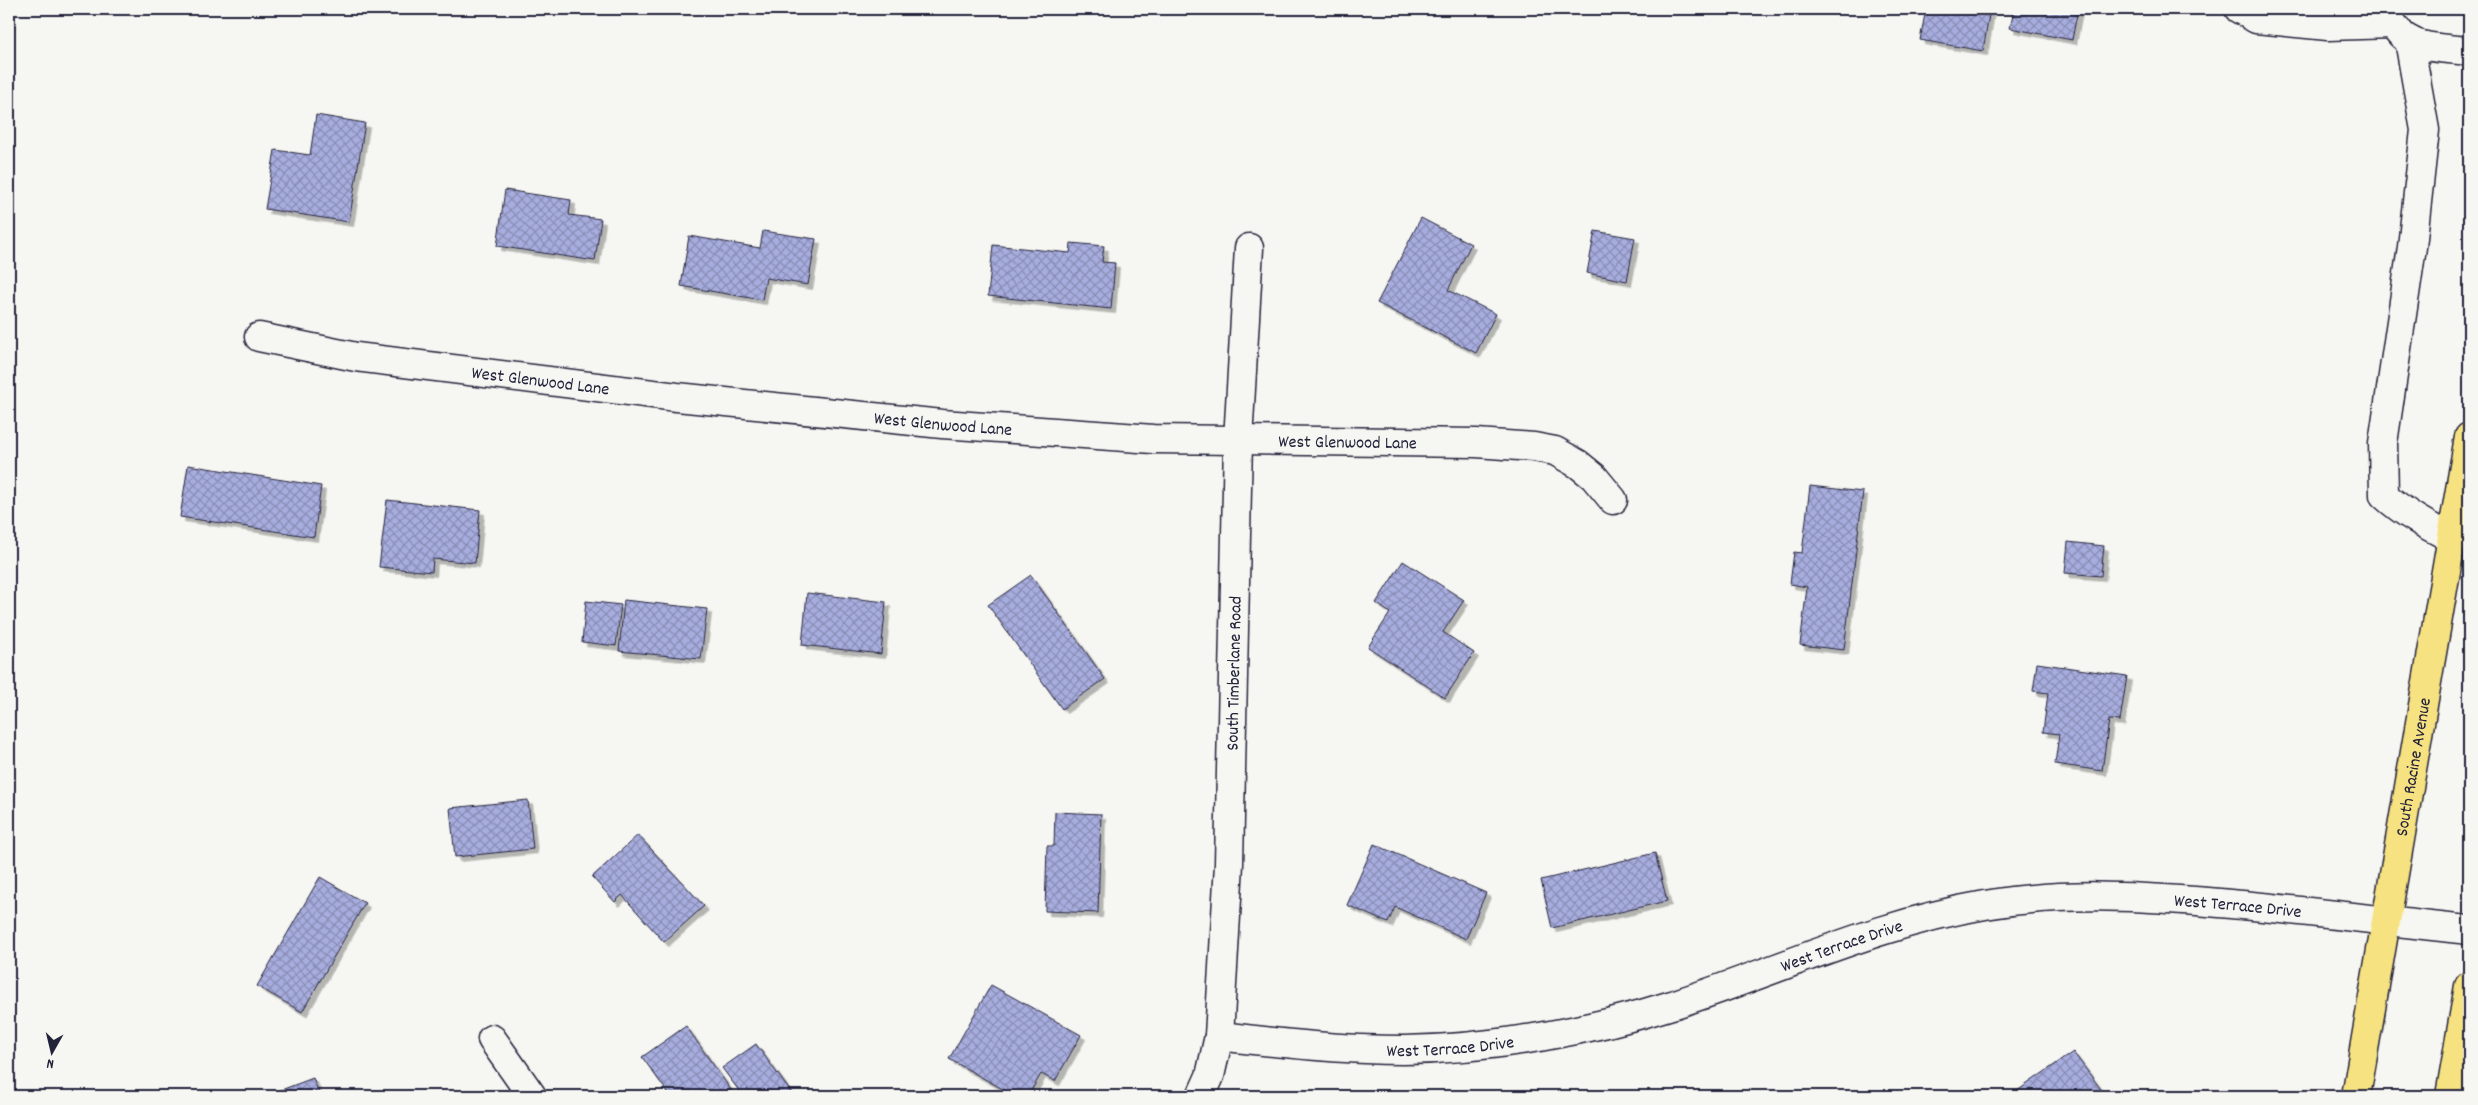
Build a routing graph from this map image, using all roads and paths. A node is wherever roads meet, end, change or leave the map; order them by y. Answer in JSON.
{"nodes":[{"id":1,"x":2239,"y":9,"type":"edge"},
{"id":2,"x":2397,"y":24,"type":"edge"},
{"id":3,"x":2469,"y":51,"type":"edge"},
{"id":4,"x":1249,"y":248,"type":"dead end"},
{"id":5,"x":259,"y":337,"type":"dead end"},
{"id":6,"x":2469,"y":438,"type":"edge"},
{"id":7,"x":1238,"y":441,"type":"junction"},
{"id":8,"x":1613,"y":500,"type":"dead end"},
{"id":9,"x":2452,"y":538,"type":"junction"},
{"id":10,"x":2385,"y":921,"type":"junction"},
{"id":11,"x":2469,"y":930,"type":"edge"},
{"id":12,"x":2469,"y":986,"type":"edge"},
{"id":13,"x":1219,"y":1036,"type":"junction"},
{"id":14,"x":492,"y":1039,"type":"dead end"},
{"id":15,"x":532,"y":1096,"type":"edge"},
{"id":16,"x":1201,"y":1096,"type":"edge"},
{"id":17,"x":2356,"y":1096,"type":"edge"},
{"id":18,"x":2450,"y":1096,"type":"edge"}],
"edges":[{"from":1,"to":2,"type":"street"},
{"from":2,"to":3,"type":"street"},
{"from":2,"to":9,"type":"street"},
{"from":4,"to":7,"type":"street","name":"South Timberlane Road"},
{"from":5,"to":7,"type":"street","name":"West Glenwood Lane"},
{"from":6,"to":9,"type":"main road","name":"South Racine Avenue"},
{"from":7,"to":8,"type":"street","name":"West Glenwood Lane"},
{"from":7,"to":13,"type":"street","name":"South Timberlane Road"},
{"from":9,"to":10,"type":"main road","name":"South Racine Avenue"},
{"from":10,"to":11,"type":"street","name":"West Terrace Drive"},
{"from":10,"to":13,"type":"street","name":"West Terrace Drive"},
{"from":10,"to":17,"type":"main road","name":"South Racine Avenue"},
{"from":12,"to":18,"type":"main road"},
{"from":13,"to":16,"type":"street","name":"South Timberlane Road"},
{"from":14,"to":15,"type":"street"}]}
